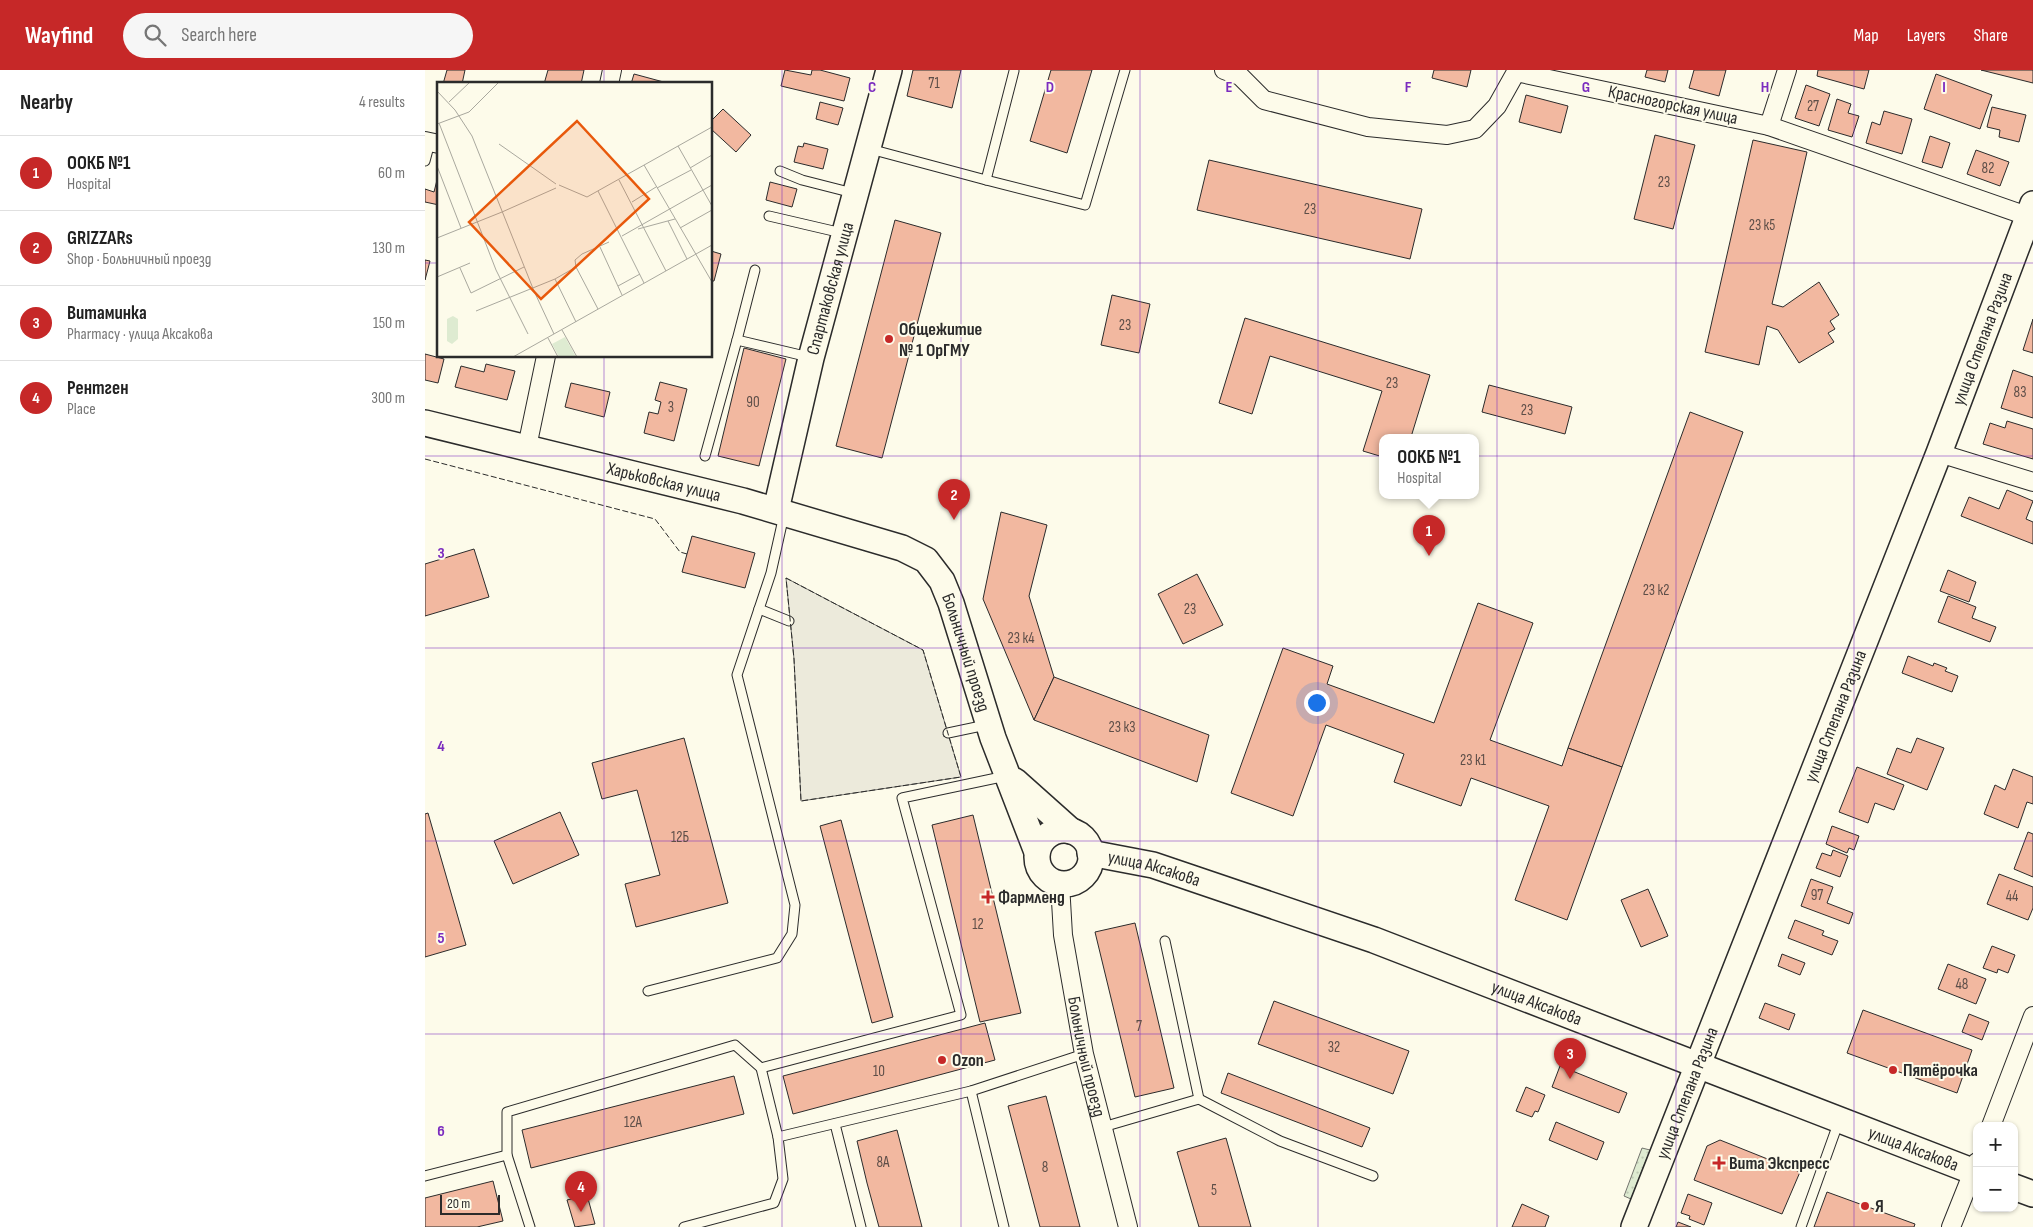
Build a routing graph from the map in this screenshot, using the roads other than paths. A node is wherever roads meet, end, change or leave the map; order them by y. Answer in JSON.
{"nodes":[{"id":1,"x":889,"y":70,"type":"edge"},
{"id":2,"x":1125,"y":70,"type":"edge"},
{"id":3,"x":1224,"y":70,"type":"edge"},
{"id":4,"x":1787,"y":70,"type":"edge"},
{"id":5,"x":1014,"y":71,"type":"dead end"},
{"id":6,"x":1516,"y":71,"type":"edge"},
{"id":7,"x":1769,"y":126,"type":"junction"},
{"id":8,"x":431,"y":143,"type":"edge"},
{"id":9,"x":868,"y":148,"type":"junction"},
{"id":10,"x":425,"y":160,"type":"edge"},
{"id":11,"x":780,"y":171,"type":"dead end"},
{"id":12,"x":986,"y":180,"type":"junction"},
{"id":13,"x":856,"y":193,"type":"junction"},
{"id":14,"x":2031,"y":213,"type":"edge"},
{"id":15,"x":769,"y":216,"type":"dead end"},
{"id":16,"x":845,"y":234,"type":"junction"},
{"id":17,"x":755,"y":270,"type":"dead end"},
{"id":18,"x":737,"y":340,"type":"junction"},
{"id":19,"x":546,"y":358,"type":"edge"},
{"id":20,"x":811,"y":358,"type":"junction"},
{"id":21,"x":425,"y":423,"type":"edge"},
{"id":22,"x":527,"y":447,"type":"junction"},
{"id":23,"x":1939,"y":453,"type":"junction"},
{"id":24,"x":705,"y":456,"type":"dead end"},
{"id":25,"x":2033,"y":482,"type":"edge"},
{"id":26,"x":781,"y":511,"type":"junction"},
{"id":27,"x":902,"y":548,"type":"joint"},
{"id":28,"x":759,"y":609,"type":"junction"},
{"id":29,"x":789,"y":621,"type":"dead end"},
{"id":30,"x":989,"y":724,"type":"junction"},
{"id":31,"x":948,"y":733,"type":"dead end"},
{"id":32,"x":1009,"y":776,"type":"junction"},
{"id":33,"x":1071,"y":831,"type":"junction"},
{"id":34,"x":1037,"y":852,"type":"junction"},
{"id":35,"x":1090,"y":853,"type":"junction"},
{"id":36,"x":1060,"y":884,"type":"junction"},
{"id":37,"x":1165,"y":941,"type":"dead end"},
{"id":38,"x":648,"y":991,"type":"dead end"},
{"id":39,"x":2033,"y":1016,"type":"edge"},
{"id":40,"x":1084,"y":1054,"type":"junction"},
{"id":41,"x":1696,"y":1064,"type":"junction"},
{"id":42,"x":761,"y":1068,"type":"junction"},
{"id":43,"x":971,"y":1091,"type":"junction"},
{"id":44,"x":1199,"y":1099,"type":"junction"},
{"id":45,"x":1839,"y":1121,"type":"junction"},
{"id":46,"x":1993,"y":1122,"type":"edge"},
{"id":47,"x":835,"y":1124,"type":"junction"},
{"id":48,"x":1103,"y":1127,"type":"junction"},
{"id":49,"x":778,"y":1137,"type":"junction"},
{"id":50,"x":507,"y":1155,"type":"junction"},
{"id":51,"x":1973,"y":1167,"type":"edge"},
{"id":52,"x":1973,"y":1175,"type":"edge"},
{"id":53,"x":425,"y":1176,"type":"edge"},
{"id":54,"x":1373,"y":1176,"type":"dead end"},
{"id":55,"x":2018,"y":1188,"type":"edge"},
{"id":56,"x":2033,"y":1194,"type":"edge"},
{"id":57,"x":530,"y":1227,"type":"edge"},
{"id":58,"x":684,"y":1227,"type":"edge"},
{"id":59,"x":861,"y":1227,"type":"edge"},
{"id":60,"x":1004,"y":1227,"type":"edge"},
{"id":61,"x":1128,"y":1227,"type":"edge"},
{"id":62,"x":1634,"y":1227,"type":"edge"},
{"id":63,"x":1801,"y":1227,"type":"edge"},
{"id":64,"x":1951,"y":1227,"type":"edge"}],
"edges":[{"from":1,"to":9,"type":"street","name":"Спартаковская улица"},
{"from":2,"to":12,"type":"lane"},
{"from":3,"to":6,"type":"street","name":"Красногорская улица"},
{"from":4,"to":7,"type":"street"},
{"from":5,"to":12,"type":"lane"},
{"from":6,"to":7,"type":"street","name":"Красногорская улица"},
{"from":7,"to":14,"type":"street","name":"Красногорская улица"},
{"from":8,"to":10,"type":"lane"},
{"from":9,"to":12,"type":"lane"},
{"from":9,"to":13,"type":"street","name":"Спартаковская улица"},
{"from":11,"to":13,"type":"lane"},
{"from":13,"to":16,"type":"street","name":"Спартаковская улица"},
{"from":14,"to":23,"type":"street","name":"улица Степана Разина"},
{"from":15,"to":16,"type":"lane"},
{"from":16,"to":20,"type":"street","name":"Спартаковская улица"},
{"from":17,"to":18,"type":"lane"},
{"from":18,"to":20,"type":"lane"},
{"from":18,"to":24,"type":"lane"},
{"from":19,"to":22,"type":"street"},
{"from":20,"to":26,"type":"street","name":"Спартаковская улица"},
{"from":21,"to":22,"type":"street","name":"Харьковская улица"},
{"from":22,"to":26,"type":"street","name":"Харьковская улица"},
{"from":23,"to":25,"type":"street"},
{"from":23,"to":41,"type":"street","name":"улица Степана Разина"},
{"from":26,"to":27,"type":"street","name":"Харьковская улица"},
{"from":26,"to":28,"type":"lane"},
{"from":27,"to":30,"type":"street","name":"Больничный проезд"},
{"from":28,"to":29,"type":"lane"},
{"from":28,"to":38,"type":"lane"},
{"from":30,"to":31,"type":"lane"},
{"from":30,"to":32,"type":"street","name":"Больничный проезд"},
{"from":32,"to":33,"type":"street","name":"Больничный проезд"},
{"from":32,"to":34,"type":"street","name":"Больничный проезд"},
{"from":32,"to":42,"type":"lane"},
{"from":33,"to":34,"type":"street"},
{"from":33,"to":35,"type":"street","name":"улица Аксакова"},
{"from":34,"to":36,"type":"street"},
{"from":35,"to":36,"type":"street","name":"улица Аксакова"},
{"from":35,"to":41,"type":"street","name":"улица Аксакова"},
{"from":36,"to":40,"type":"street","name":"Больничный проезд"},
{"from":37,"to":44,"type":"lane"},
{"from":39,"to":46,"type":"street"},
{"from":40,"to":43,"type":"lane"},
{"from":40,"to":48,"type":"street","name":"Больничный проезд"},
{"from":41,"to":45,"type":"street","name":"улица Аксакова"},
{"from":41,"to":62,"type":"street","name":"улица Степана Разина"},
{"from":42,"to":49,"type":"lane"},
{"from":42,"to":50,"type":"lane"},
{"from":43,"to":47,"type":"lane"},
{"from":43,"to":60,"type":"lane"},
{"from":44,"to":48,"type":"lane"},
{"from":44,"to":54,"type":"lane"},
{"from":45,"to":51,"type":"street","name":"улица Аксакова"},
{"from":45,"to":63,"type":"lane"},
{"from":47,"to":49,"type":"lane"},
{"from":47,"to":59,"type":"lane"},
{"from":48,"to":61,"type":"street","name":"Больничный проезд"},
{"from":49,"to":58,"type":"lane"},
{"from":50,"to":53,"type":"lane"},
{"from":50,"to":57,"type":"lane"},
{"from":52,"to":64,"type":"street"},
{"from":55,"to":56,"type":"street"}]}
